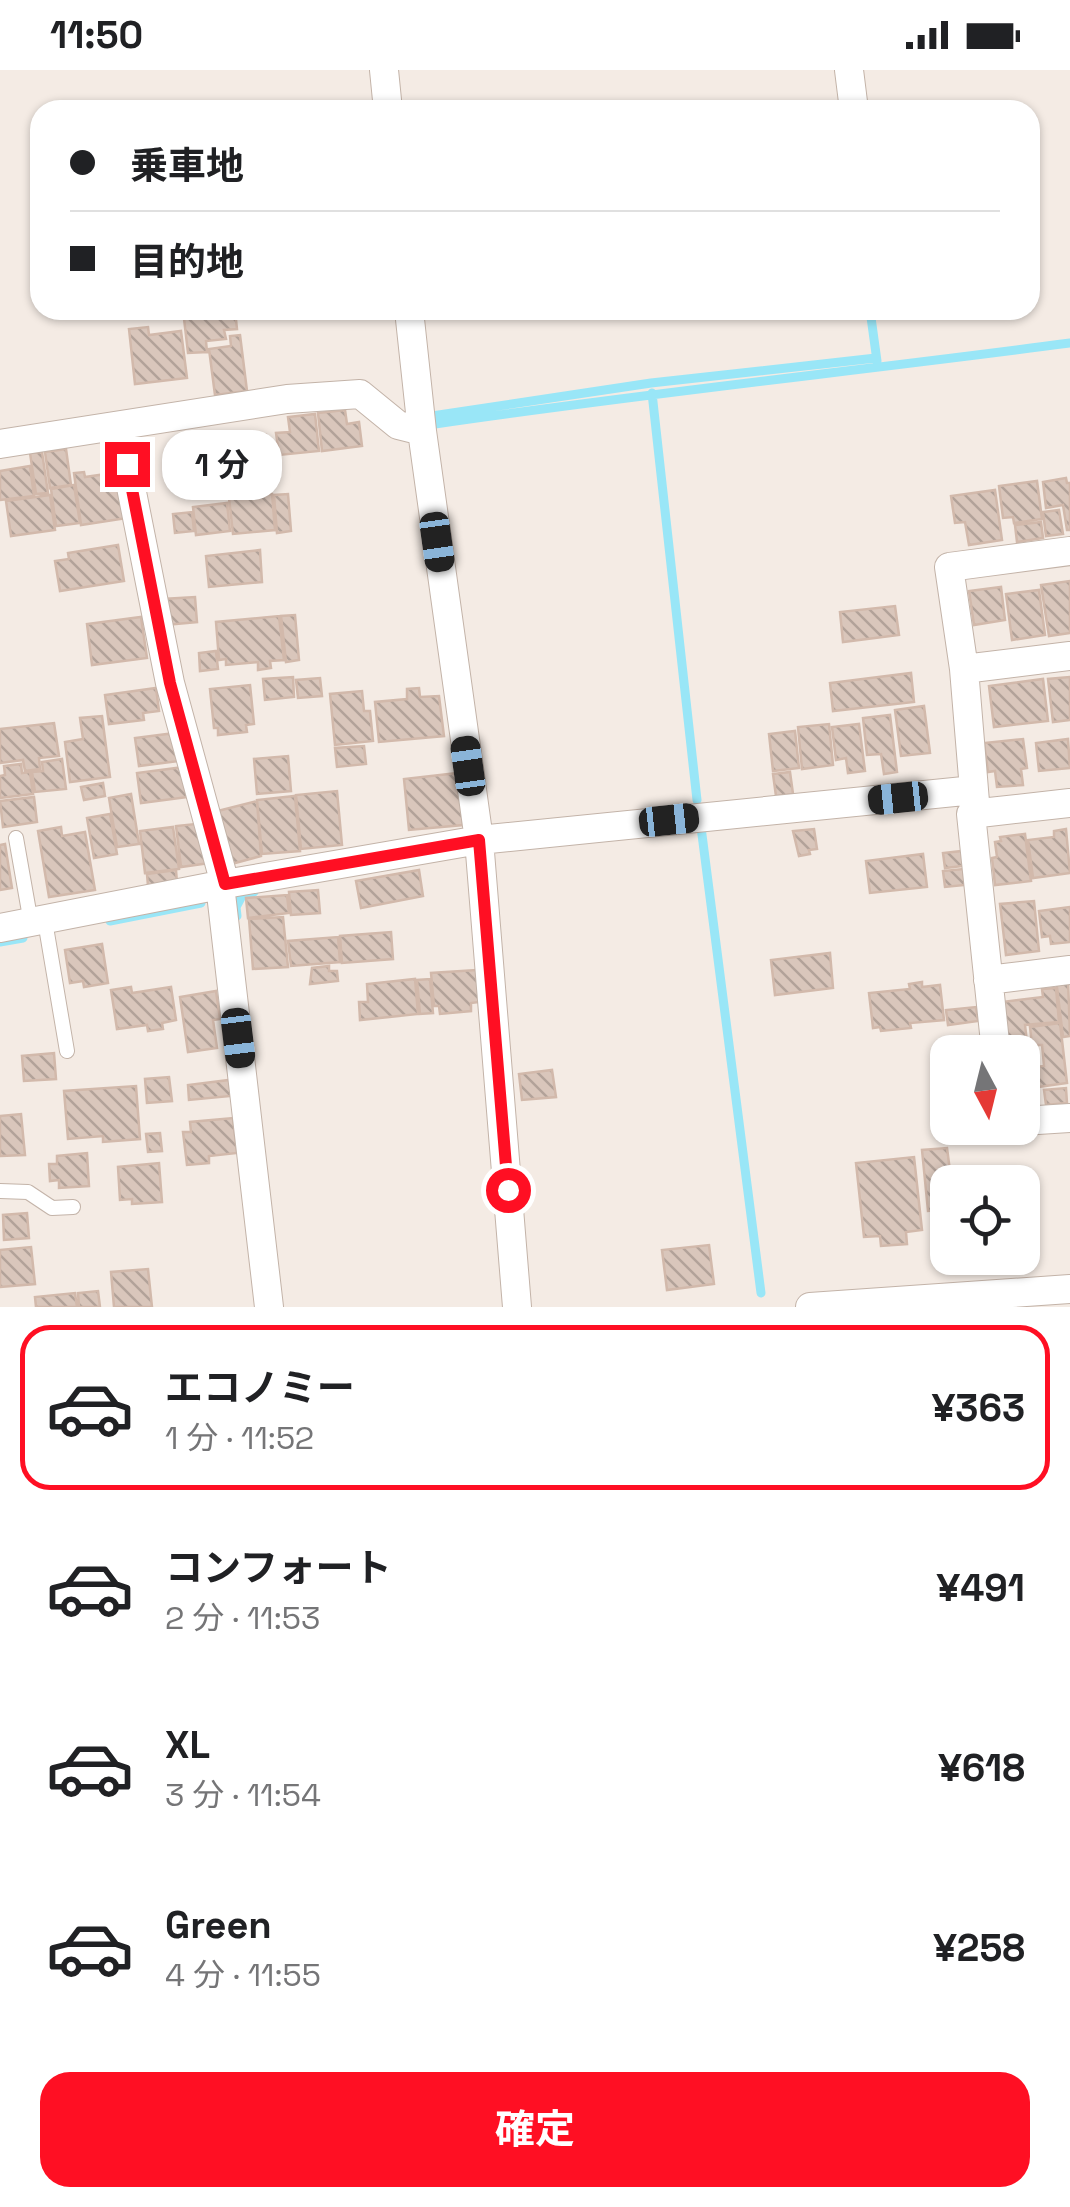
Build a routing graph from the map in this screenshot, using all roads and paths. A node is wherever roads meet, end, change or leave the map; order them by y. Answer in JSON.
{"nodes":[{"id":1,"x":384,"y":70,"type":"edge"},
{"id":2,"x":849,"y":70,"type":"edge"},
{"id":3,"x":387,"y":100,"type":"edge"},
{"id":4,"x":853,"y":100,"type":"edge"},
{"id":5,"x":410,"y":320,"type":"edge"},
{"id":6,"x":119,"y":427,"type":"junction"},
{"id":7,"x":422,"y":431,"type":"junction"},
{"id":8,"x":0,"y":444,"type":"edge"},
{"id":9,"x":1070,"y":551,"type":"edge"},
{"id":10,"x":1070,"y":656,"type":"edge"},
{"id":11,"x":964,"y":669,"type":"junction"},
{"id":12,"x":975,"y":802,"type":"junction"},
{"id":13,"x":1070,"y":803,"type":"edge"},
{"id":14,"x":16,"y":838,"type":"dead end"},
{"id":15,"x":479,"y":840,"type":"junction"},
{"id":16,"x":222,"y":884,"type":"junction"},
{"id":17,"x":38,"y":922,"type":"junction"},
{"id":18,"x":0,"y":928,"type":"edge"},
{"id":19,"x":1070,"y":970,"type":"edge"},
{"id":20,"x":988,"y":980,"type":"junction"},
{"id":21,"x":994,"y":1035,"type":"edge"},
{"id":22,"x":67,"y":1052,"type":"dead end"},
{"id":23,"x":1070,"y":1118,"type":"edge"},
{"id":24,"x":1040,"y":1120,"type":"edge"},
{"id":25,"x":0,"y":1191,"type":"edge"},
{"id":26,"x":74,"y":1207,"type":"dead end"},
{"id":27,"x":1070,"y":1289,"type":"edge"},
{"id":28,"x":878,"y":1305,"type":"edge"},
{"id":29,"x":269,"y":1307,"type":"edge"},
{"id":30,"x":517,"y":1307,"type":"edge"},
{"id":31,"x":810,"y":1307,"type":"edge"}],
"edges":[{"from":1,"to":3,"type":"street"},
{"from":2,"to":4,"type":"street"},
{"from":5,"to":7,"type":"street"},
{"from":6,"to":7,"type":"street"},
{"from":6,"to":8,"type":"street"},
{"from":6,"to":16,"type":"street"},
{"from":7,"to":15,"type":"street"},
{"from":9,"to":11,"type":"street"},
{"from":10,"to":11,"type":"street"},
{"from":11,"to":12,"type":"street"},
{"from":12,"to":13,"type":"street"},
{"from":12,"to":15,"type":"street"},
{"from":12,"to":20,"type":"street"},
{"from":14,"to":17,"type":"lane"},
{"from":15,"to":16,"type":"street"},
{"from":15,"to":30,"type":"street"},
{"from":16,"to":17,"type":"street"},
{"from":16,"to":29,"type":"street"},
{"from":17,"to":18,"type":"street"},
{"from":17,"to":22,"type":"lane"},
{"from":19,"to":20,"type":"street"},
{"from":20,"to":21,"type":"street"},
{"from":23,"to":24,"type":"street"},
{"from":25,"to":26,"type":"lane"},
{"from":27,"to":28,"type":"street"},
{"from":28,"to":31,"type":"street"}]}
